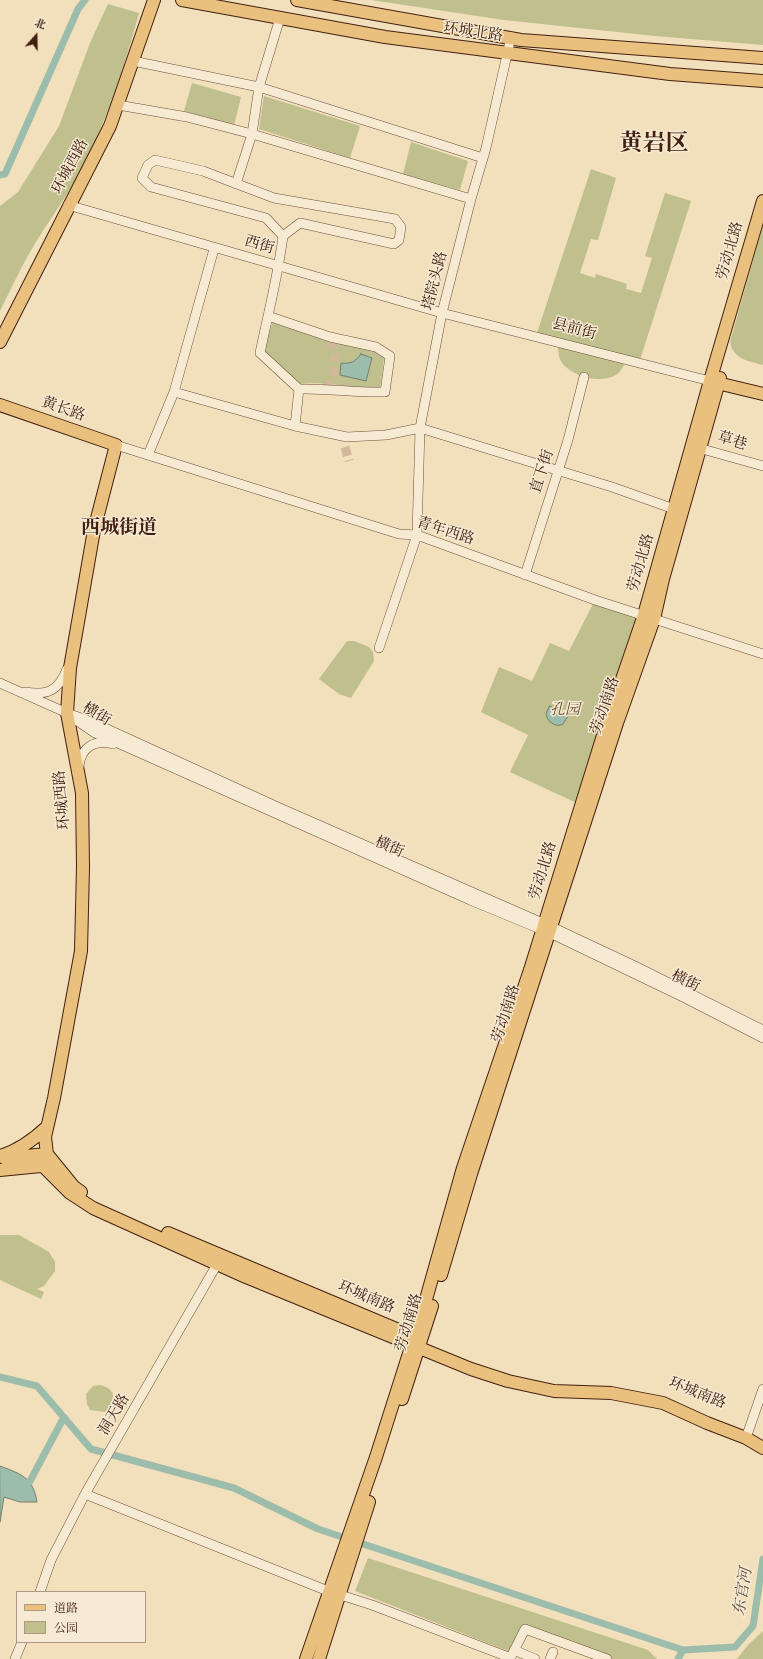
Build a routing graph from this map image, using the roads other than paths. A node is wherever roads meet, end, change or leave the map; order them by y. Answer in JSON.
{"nodes":[{"id":1,"x":154,"y":0,"type":"edge"},
{"id":2,"x":182,"y":0,"type":"edge"},
{"id":3,"x":297,"y":0,"type":"edge"},
{"id":4,"x":280,"y":18,"type":"junction"},
{"id":5,"x":511,"y":37,"type":"junction"},
{"id":6,"x":508,"y":54,"type":"junction"},
{"id":7,"x":763,"y":58,"type":"edge"},
{"id":8,"x":133,"y":61,"type":"junction"},
{"id":9,"x":763,"y":81,"type":"edge"},
{"id":10,"x":259,"y":87,"type":"junction"},
{"id":11,"x":118,"y":105,"type":"junction"},
{"id":12,"x":252,"y":134,"type":"junction"},
{"id":13,"x":483,"y":158,"type":"junction"},
{"id":14,"x":236,"y":184,"type":"junction"},
{"id":15,"x":471,"y":199,"type":"junction"},
{"id":16,"x":763,"y":201,"type":"edge"},
{"id":17,"x":68,"y":205,"type":"junction"},
{"id":18,"x":283,"y":236,"type":"junction"},
{"id":19,"x":214,"y":249,"type":"junction"},
{"id":20,"x":279,"y":267,"type":"junction"},
{"id":21,"x":442,"y":313,"type":"junction"},
{"id":22,"x":268,"y":316,"type":"junction"},
{"id":23,"x":0,"y":342,"type":"edge"},
{"id":24,"x":584,"y":377,"type":"dead end"},
{"id":25,"x":712,"y":379,"type":"junction"},
{"id":26,"x":298,"y":388,"type":"junction"},
{"id":27,"x":763,"y":389,"type":"edge"},
{"id":28,"x":174,"y":392,"type":"junction"},
{"id":29,"x":763,"y":394,"type":"edge"},
{"id":30,"x":0,"y":405,"type":"edge"},
{"id":31,"x":295,"y":426,"type":"junction"},
{"id":32,"x":420,"y":428,"type":"junction"},
{"id":33,"x":347,"y":437,"type":"junction"},
{"id":34,"x":116,"y":445,"type":"junction"},
{"id":35,"x":345,"y":447,"type":"tunnel mouth"},
{"id":36,"x":696,"y":447,"type":"junction"},
{"id":37,"x":148,"y":455,"type":"junction"},
{"id":38,"x":763,"y":466,"type":"edge"},
{"id":39,"x":558,"y":471,"type":"junction"},
{"id":40,"x":674,"y":509,"type":"junction"},
{"id":41,"x":417,"y":535,"type":"junction"},
{"id":42,"x":525,"y":575,"type":"junction"},
{"id":43,"x":649,"y":617,"type":"junction"},
{"id":44,"x":379,"y":648,"type":"dead end"},
{"id":45,"x":763,"y":654,"type":"edge"},
{"id":46,"x":71,"y":658,"type":"junction"},
{"id":47,"x":0,"y":684,"type":"edge"},
{"id":48,"x":16,"y":690,"type":"junction"},
{"id":49,"x":67,"y":713,"type":"junction"},
{"id":50,"x":131,"y":748,"type":"junction"},
{"id":51,"x":78,"y":774,"type":"junction"},
{"id":52,"x":316,"y":828,"type":"junction"},
{"id":53,"x":547,"y":928,"type":"junction"},
{"id":54,"x":763,"y":1030,"type":"edge"},
{"id":55,"x":763,"y":1038,"type":"edge"},
{"id":56,"x":47,"y":1127,"type":"junction"},
{"id":57,"x":0,"y":1157,"type":"edge"},
{"id":58,"x":45,"y":1160,"type":"junction"},
{"id":59,"x":0,"y":1170,"type":"edge"},
{"id":60,"x":219,"y":1260,"type":"junction"},
{"id":61,"x":417,"y":1342,"type":"junction"},
{"id":62,"x":763,"y":1389,"type":"edge"},
{"id":63,"x":747,"y":1435,"type":"junction"},
{"id":64,"x":763,"y":1440,"type":"edge"},
{"id":65,"x":763,"y":1448,"type":"edge"},
{"id":66,"x":85,"y":1494,"type":"junction"},
{"id":67,"x":40,"y":1591,"type":"edge"},
{"id":68,"x":334,"y":1592,"type":"junction"},
{"id":69,"x":22,"y":1643,"type":"edge"},
{"id":70,"x":512,"y":1656,"type":"edge"},
{"id":71,"x":16,"y":1659,"type":"edge"},
{"id":72,"x":306,"y":1659,"type":"edge"},
{"id":73,"x":319,"y":1659,"type":"edge"},
{"id":74,"x":535,"y":1659,"type":"edge"},
{"id":75,"x":608,"y":1659,"type":"edge"}],
"edges":[{"from":1,"to":8,"type":"main road","name":"环城西路"},
{"from":2,"to":4,"type":"main road","name":"环城北路"},
{"from":3,"to":5,"type":"main road","name":"环城北路"},
{"from":4,"to":6,"type":"main road","name":"环城北路"},
{"from":4,"to":10,"type":"street"},
{"from":5,"to":6,"type":"street","name":"塔院头路"},
{"from":5,"to":7,"type":"main road","name":"环城北路"},
{"from":6,"to":9,"type":"main road","name":"环城北路"},
{"from":6,"to":13,"type":"street","name":"塔院头路"},
{"from":8,"to":10,"type":"street"},
{"from":8,"to":11,"type":"main road","name":"环城西路"},
{"from":10,"to":12,"type":"street"},
{"from":10,"to":13,"type":"street"},
{"from":11,"to":12,"type":"street"},
{"from":11,"to":17,"type":"main road","name":"环城西路"},
{"from":12,"to":14,"type":"street"},
{"from":12,"to":15,"type":"street"},
{"from":13,"to":15,"type":"street","name":"塔院头路"},
{"from":14,"to":18,"type":"street"},
{"from":14,"to":18,"type":"street"},
{"from":15,"to":21,"type":"street","name":"塔院头路"},
{"from":16,"to":25,"type":"main road","name":"劳动北路"},
{"from":17,"to":19,"type":"street","name":"西街"},
{"from":17,"to":23,"type":"main road","name":"环城西路"},
{"from":18,"to":20,"type":"street"},
{"from":19,"to":20,"type":"street","name":"西街"},
{"from":19,"to":28,"type":"street"},
{"from":20,"to":21,"type":"street","name":"西街"},
{"from":20,"to":22,"type":"street"},
{"from":21,"to":25,"type":"street","name":"县前街"},
{"from":21,"to":32,"type":"street","name":"塔院头路"},
{"from":22,"to":26,"type":"street"},
{"from":22,"to":26,"type":"street"},
{"from":24,"to":39,"type":"street","name":"直下街"},
{"from":25,"to":27,"type":"main road","name":"县前街"},
{"from":25,"to":29,"type":"main road","name":"县前街"},
{"from":25,"to":36,"type":"main road","name":"劳动北路"},
{"from":26,"to":31,"type":"street"},
{"from":28,"to":31,"type":"street"},
{"from":28,"to":37,"type":"street"},
{"from":30,"to":34,"type":"main road","name":"黄长路"},
{"from":31,"to":33,"type":"street"},
{"from":32,"to":33,"type":"street"},
{"from":32,"to":39,"type":"street"},
{"from":32,"to":41,"type":"street","name":"塔院头路"},
{"from":33,"to":35,"type":"street"},
{"from":34,"to":37,"type":"street","name":"青年西路"},
{"from":34,"to":46,"type":"main road","name":"环城西路"},
{"from":36,"to":38,"type":"street","name":"草巷"},
{"from":36,"to":40,"type":"main road","name":"劳动北路"},
{"from":36,"to":43,"type":"main road"},
{"from":37,"to":41,"type":"street","name":"青年西路"},
{"from":39,"to":40,"type":"street"},
{"from":39,"to":42,"type":"street","name":"直下街"},
{"from":40,"to":43,"type":"main road","name":"劳动北路"},
{"from":41,"to":42,"type":"street","name":"青年西路"},
{"from":41,"to":44,"type":"street","name":"塔院头路"},
{"from":42,"to":43,"type":"street","name":"青年西路"},
{"from":43,"to":45,"type":"street","name":"青年西路"},
{"from":43,"to":53,"type":"main road","name":"劳动北路"},
{"from":46,"to":48,"type":"street"},
{"from":46,"to":49,"type":"main road","name":"环城西路"},
{"from":47,"to":48,"type":"street"},
{"from":48,"to":49,"type":"street"},
{"from":49,"to":50,"type":"street","name":"横街"},
{"from":49,"to":51,"type":"main road","name":"环城西路"},
{"from":49,"to":52,"type":"street","name":"横街"},
{"from":50,"to":51,"type":"street"},
{"from":50,"to":52,"type":"street","name":"横街"},
{"from":51,"to":56,"type":"main road","name":"环城西路"},
{"from":52,"to":53,"type":"street","name":"横街"},
{"from":53,"to":54,"type":"street","name":"横街"},
{"from":53,"to":55,"type":"street","name":"横街"},
{"from":53,"to":61,"type":"main road","name":"劳动南路"},
{"from":56,"to":57,"type":"main road"},
{"from":56,"to":58,"type":"main road","name":"环城西路"},
{"from":57,"to":58,"type":"main road"},
{"from":58,"to":59,"type":"main road"},
{"from":58,"to":60,"type":"main road","name":"环城南路"},
{"from":58,"to":60,"type":"main road"},
{"from":60,"to":61,"type":"main road","name":"环城南路"},
{"from":60,"to":66,"type":"street","name":"洞天路"},
{"from":61,"to":63,"type":"main road","name":"环城南路"},
{"from":61,"to":68,"type":"main road","name":"劳动南路"},
{"from":62,"to":63,"type":"street"},
{"from":63,"to":64,"type":"main road","name":"环城南路"},
{"from":63,"to":65,"type":"main road"},
{"from":66,"to":67,"type":"street","name":"洞天路"},
{"from":66,"to":68,"type":"street"},
{"from":68,"to":70,"type":"street"},
{"from":68,"to":72,"type":"main road"},
{"from":68,"to":73,"type":"main road"},
{"from":69,"to":71,"type":"street"},
{"from":70,"to":74,"type":"street"},
{"from":70,"to":75,"type":"street"}]}
